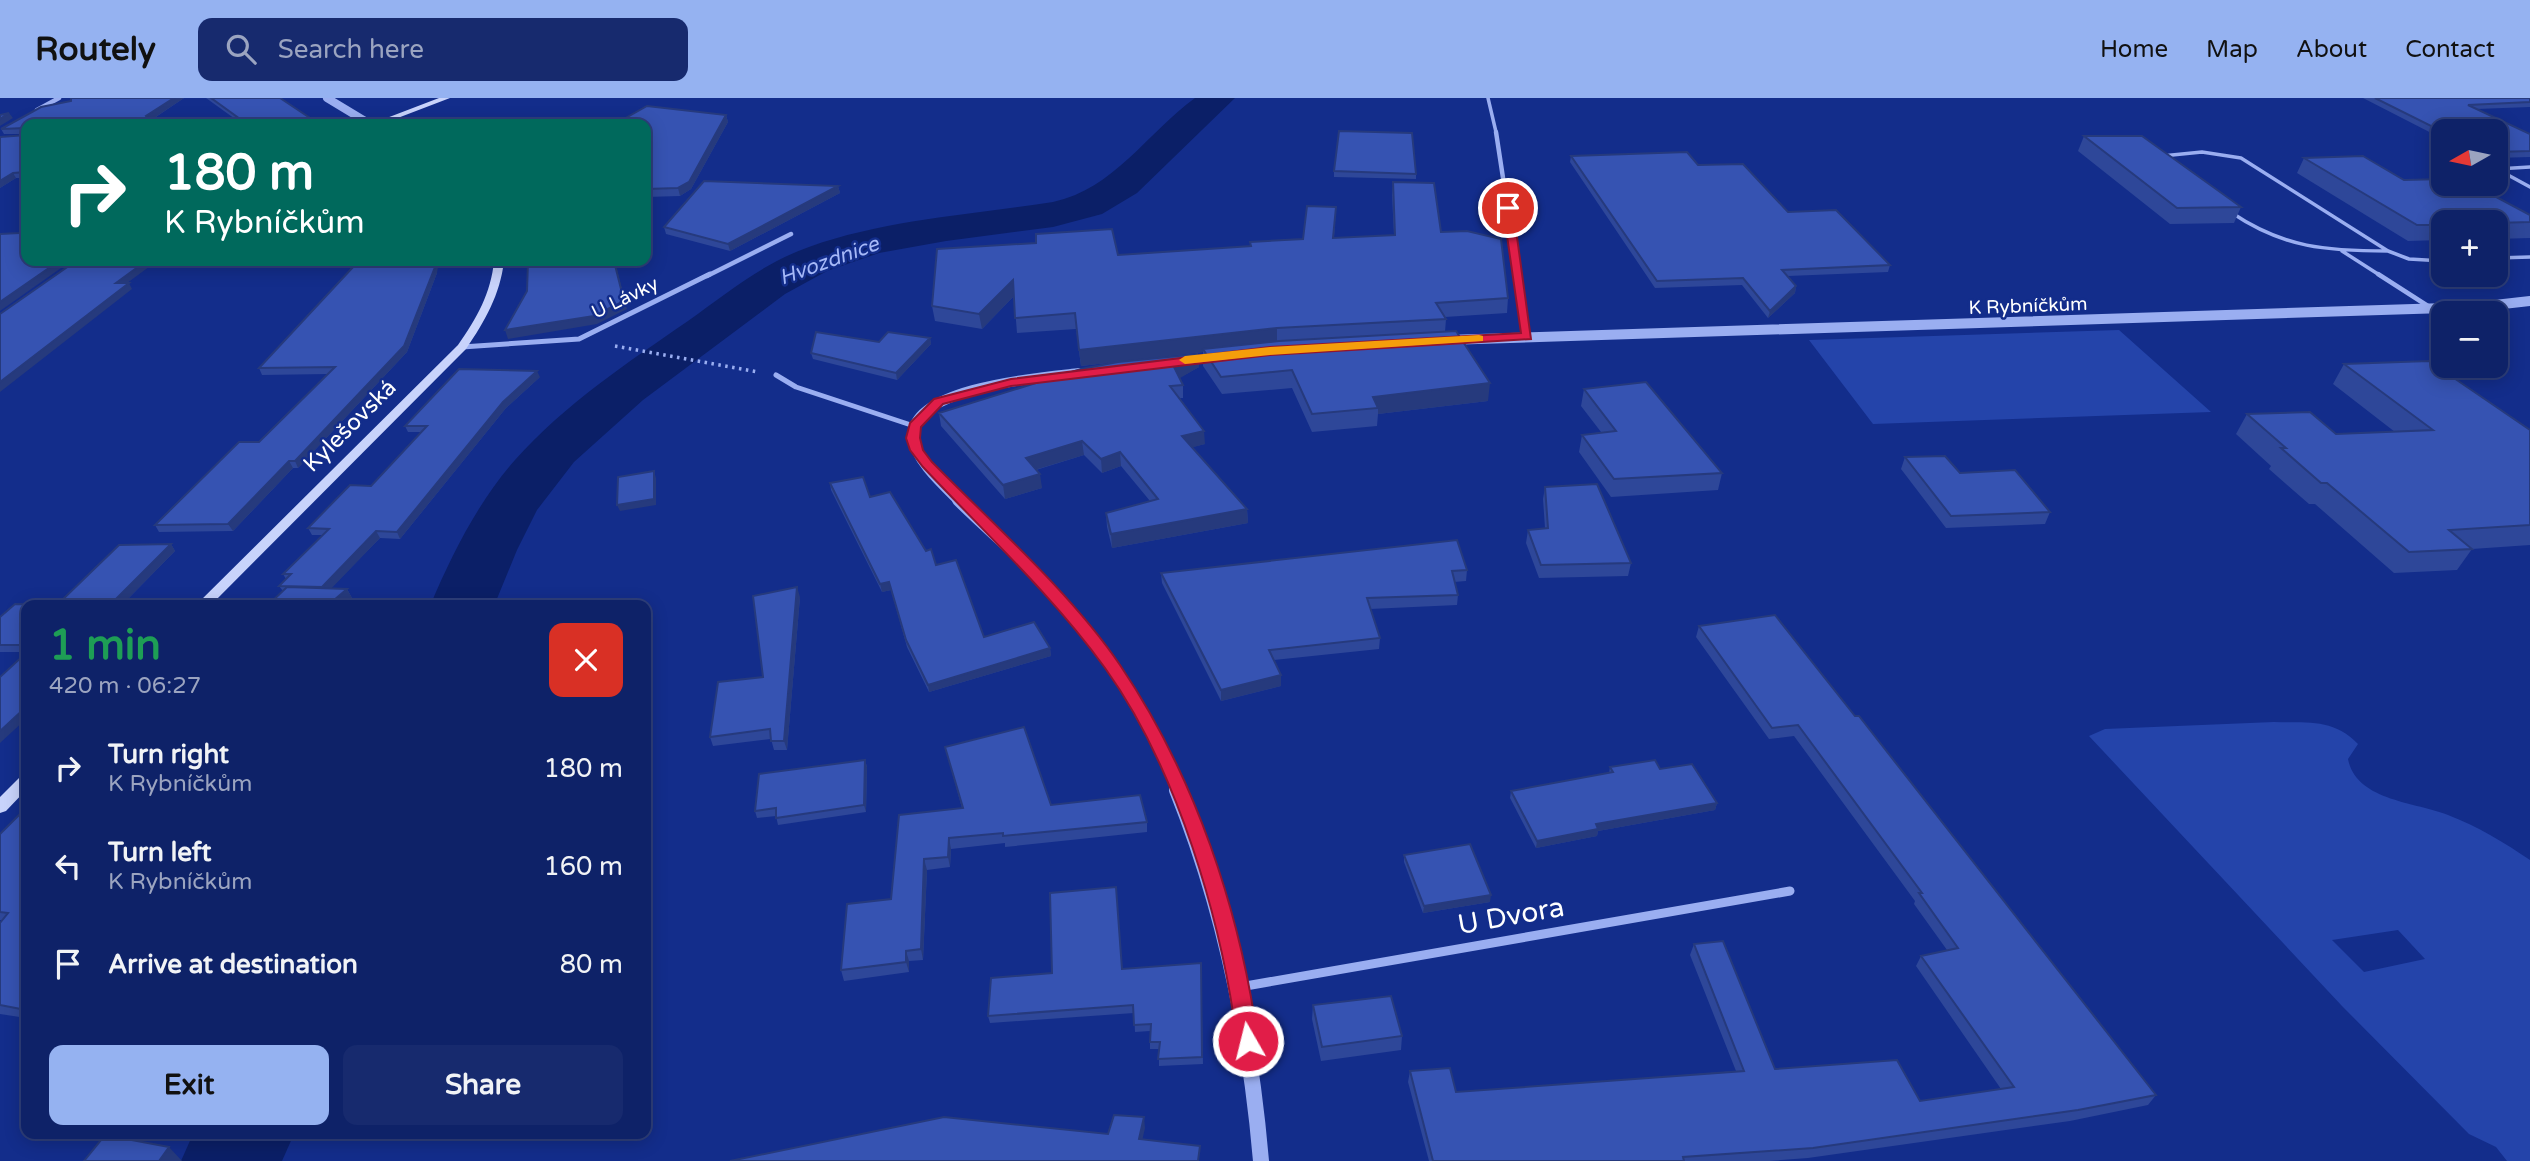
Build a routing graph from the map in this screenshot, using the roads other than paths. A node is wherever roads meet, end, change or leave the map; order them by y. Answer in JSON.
{"nodes":[{"id":1,"x":58,"y":98,"type":"edge"},
{"id":2,"x":327,"y":98,"type":"edge"},
{"id":3,"x":446,"y":98,"type":"edge"},
{"id":4,"x":1488,"y":98,"type":"edge"},
{"id":5,"x":35,"y":111,"type":"edge"},
{"id":6,"x":364,"y":119,"type":"edge"},
{"id":7,"x":387,"y":119,"type":"edge"},
{"id":8,"x":1496,"y":132,"type":"joint"},
{"id":9,"x":2170,"y":166,"type":"edge"},
{"id":10,"x":2530,"y":167,"type":"edge"},
{"id":11,"x":2530,"y":187,"type":"edge"},
{"id":12,"x":2224,"y":207,"type":"edge"},
{"id":13,"x":791,"y":234,"type":"dead end"},
{"id":14,"x":2342,"y":251,"type":"junction"},
{"id":15,"x":2388,"y":251,"type":"junction"},
{"id":16,"x":2530,"y":257,"type":"edge"},
{"id":17,"x":2508,"y":258,"type":"edge"},
{"id":18,"x":2431,"y":261,"type":"edge"},
{"id":19,"x":498,"y":266,"type":"edge"},
{"id":20,"x":2530,"y":301,"type":"edge"},
{"id":21,"x":2508,"y":303,"type":"edge"},
{"id":22,"x":2431,"y":308,"type":"joint"},
{"id":23,"x":1527,"y":336,"type":"junction"},
{"id":24,"x":1438,"y":341,"type":"edge"},
{"id":25,"x":462,"y":347,"type":"junction"},
{"id":26,"x":1091,"y":371,"type":"edge"},
{"id":27,"x":776,"y":375,"type":"road end"},
{"id":28,"x":914,"y":426,"type":"junction"},
{"id":29,"x":208,"y":600,"type":"edge"},
{"id":30,"x":21,"y":786,"type":"edge"},
{"id":31,"x":0,"y":807,"type":"edge"},
{"id":32,"x":1790,"y":891,"type":"dead end"},
{"id":33,"x":1240,"y":987,"type":"junction"},
{"id":34,"x":1261,"y":1161,"type":"edge"}],
"edges":[{"from":1,"to":5,"type":"street"},
{"from":2,"to":6,"type":"street"},
{"from":3,"to":7,"type":"main road"},
{"from":4,"to":8,"type":"lane"},
{"from":8,"to":23,"type":"street"},
{"from":9,"to":15,"type":"lane"},
{"from":10,"to":11,"type":"lane"},
{"from":12,"to":14,"type":"lane"},
{"from":13,"to":25,"type":"street","name":"U Lávky"},
{"from":14,"to":15,"type":"lane"},
{"from":14,"to":22,"type":"lane"},
{"from":15,"to":18,"type":"lane"},
{"from":16,"to":17,"type":"lane"},
{"from":19,"to":25,"type":"main road","name":"Kylešovská"},
{"from":20,"to":21,"type":"street","name":"K Rybníčkům"},
{"from":22,"to":23,"type":"street","name":"K Rybníčkům"},
{"from":23,"to":24,"type":"street","name":"K Rybníčkům"},
{"from":25,"to":29,"type":"main road","name":"Kylešovská"},
{"from":26,"to":28,"type":"street"},
{"from":27,"to":28,"type":"street"},
{"from":28,"to":33,"type":"street"},
{"from":30,"to":31,"type":"main road"},
{"from":32,"to":33,"type":"street","name":"U Dvora"},
{"from":33,"to":34,"type":"street"}]}
